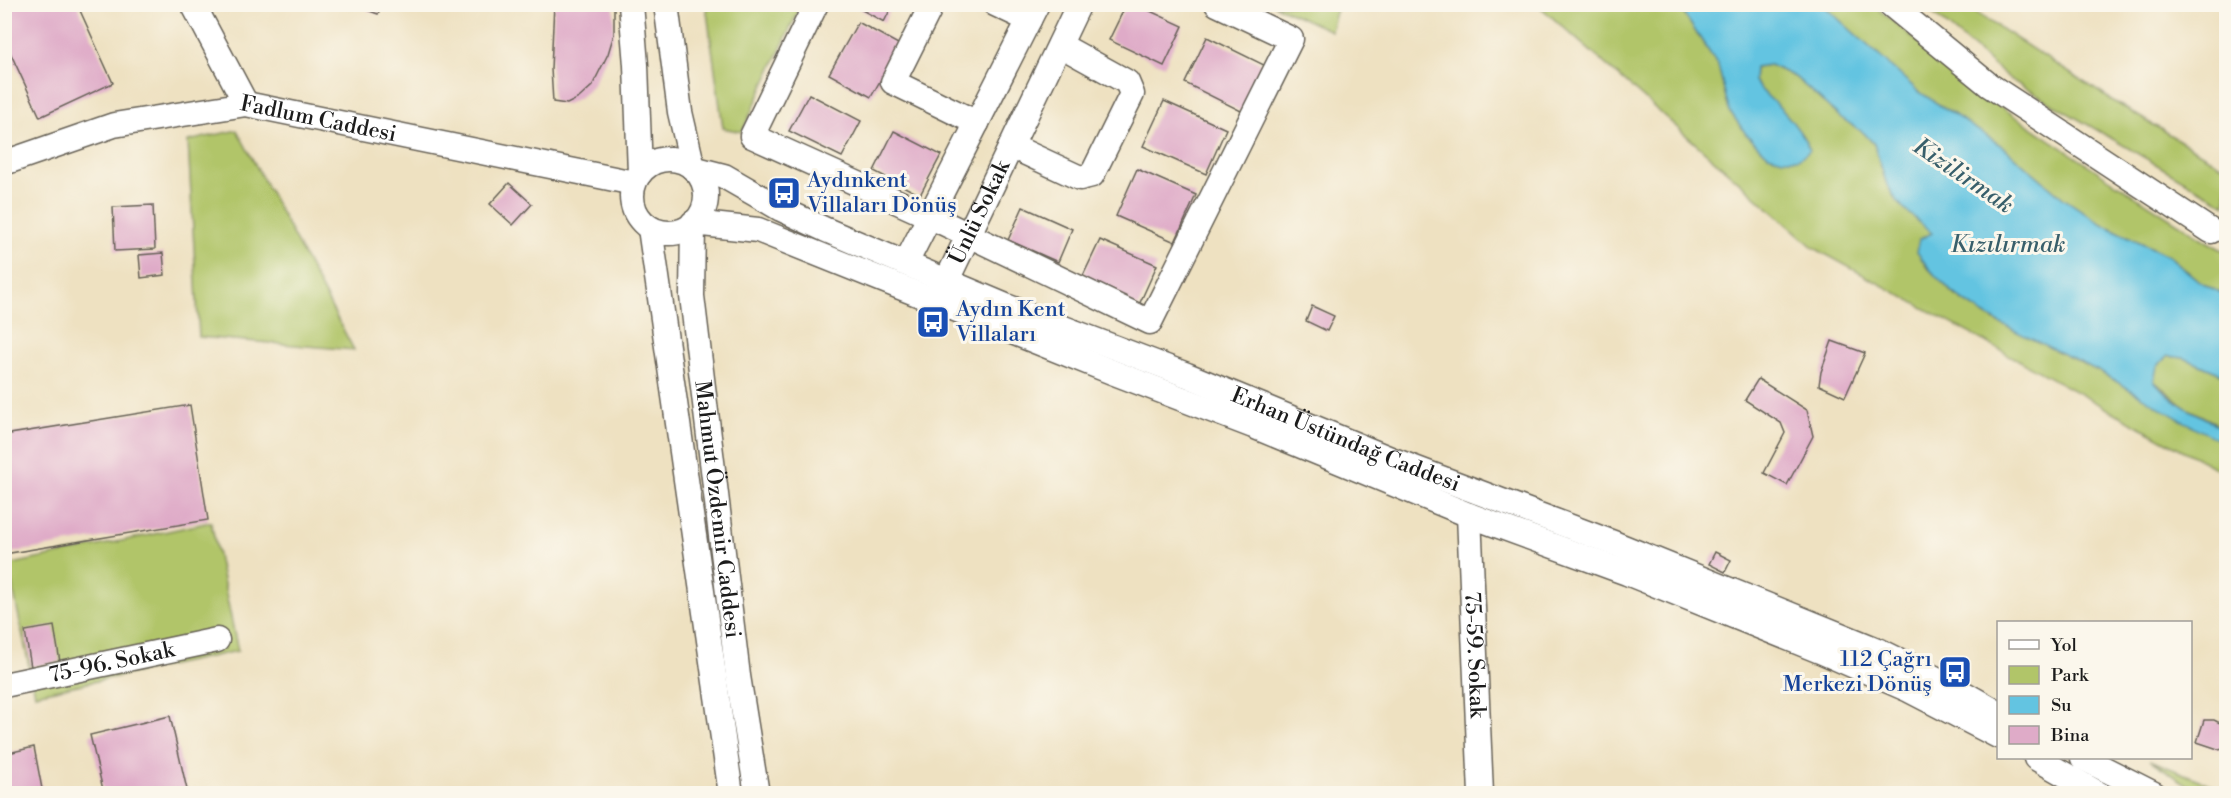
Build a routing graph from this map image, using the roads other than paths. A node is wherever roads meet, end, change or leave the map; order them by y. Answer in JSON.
{"nodes":[{"id":1,"x":194,"y":4,"type":"edge"},
{"id":2,"x":631,"y":4,"type":"edge"},
{"id":3,"x":666,"y":4,"type":"edge"},
{"id":4,"x":816,"y":4,"type":"edge"},
{"id":5,"x":932,"y":4,"type":"edge"},
{"id":6,"x":995,"y":4,"type":"edge"},
{"id":7,"x":1079,"y":4,"type":"edge"},
{"id":8,"x":1217,"y":4,"type":"edge"},
{"id":9,"x":1890,"y":4,"type":"edge"},
{"id":10,"x":1033,"y":12,"type":"edge"},
{"id":11,"x":1060,"y":45,"type":"junction"},
{"id":12,"x":246,"y":104,"type":"junction"},
{"id":13,"x":977,"y":123,"type":"junction"},
{"id":14,"x":1011,"y":146,"type":"junction"},
{"id":15,"x":4,"y":164,"type":"edge"},
{"id":16,"x":693,"y":168,"type":"junction"},
{"id":17,"x":637,"y":178,"type":"junction"},
{"id":18,"x":930,"y":216,"type":"junction"},
{"id":19,"x":693,"y":223,"type":"junction"},
{"id":20,"x":650,"y":228,"type":"junction"},
{"id":21,"x":2211,"y":231,"type":"dead end"},
{"id":22,"x":968,"y":236,"type":"junction"},
{"id":23,"x":906,"y":263,"type":"junction"},
{"id":24,"x":947,"y":280,"type":"junction"},
{"id":25,"x":1469,"y":515,"type":"junction"},
{"id":26,"x":217,"y":640,"type":"dead end"},
{"id":27,"x":4,"y":685,"type":"edge"},
{"id":28,"x":1997,"y":712,"type":"edge"},
{"id":29,"x":1997,"y":735,"type":"edge"},
{"id":30,"x":2038,"y":759,"type":"edge"},
{"id":31,"x":2085,"y":759,"type":"edge"},
{"id":32,"x":731,"y":794,"type":"edge"},
{"id":33,"x":757,"y":794,"type":"edge"},
{"id":34,"x":1481,"y":794,"type":"edge"},
{"id":35,"x":2099,"y":794,"type":"edge"},
{"id":36,"x":2154,"y":794,"type":"edge"}],
"edges":[{"from":1,"to":12,"type":"street"},
{"from":2,"to":17,"type":"street"},
{"from":3,"to":16,"type":"street"},
{"from":4,"to":18,"type":"street"},
{"from":5,"to":13,"type":"street"},
{"from":6,"to":10,"type":"street","name":"Ünlü Sokak"},
{"from":7,"to":11,"type":"street","name":"Ünlü Sokak"},
{"from":8,"to":22,"type":"street"},
{"from":9,"to":21,"type":"street"},
{"from":10,"to":13,"type":"street","name":"Ünlü Sokak"},
{"from":11,"to":14,"type":"street","name":"Ünlü Sokak"},
{"from":11,"to":14,"type":"street","name":"Ünlü Sokak"},
{"from":12,"to":15,"type":"street","name":"Fadlum Caddesi"},
{"from":12,"to":17,"type":"street","name":"Fadlum Caddesi"},
{"from":13,"to":18,"type":"street","name":"Ünlü Sokak"},
{"from":14,"to":22,"type":"street","name":"Ünlü Sokak"},
{"from":16,"to":17,"type":"street"},
{"from":16,"to":19,"type":"street"},
{"from":16,"to":23,"type":"street","name":"Erhan Üstündağ Caddesi"},
{"from":17,"to":20,"type":"street"},
{"from":18,"to":22,"type":"street"},
{"from":18,"to":23,"type":"street","name":"Ünlü Sokak"},
{"from":19,"to":20,"type":"street"},
{"from":19,"to":25,"type":"street","name":"Erhan Üstündağ Caddesi"},
{"from":19,"to":33,"type":"street","name":"Mahmut Özdemir Caddesi"},
{"from":20,"to":32,"type":"street","name":"Mahmut Özdemir Caddesi"},
{"from":22,"to":24,"type":"street","name":"Ünlü Sokak"},
{"from":23,"to":24,"type":"street","name":"Erhan Üstündağ Caddesi"},
{"from":24,"to":28,"type":"street","name":"Erhan Üstündağ Caddesi"},
{"from":25,"to":29,"type":"street","name":"Erhan Üstündağ Caddesi"},
{"from":25,"to":34,"type":"street","name":"75-59. Sokak"},
{"from":26,"to":27,"type":"street","name":"75-96. Sokak"},
{"from":30,"to":35,"type":"street"},
{"from":31,"to":36,"type":"street"}]}
